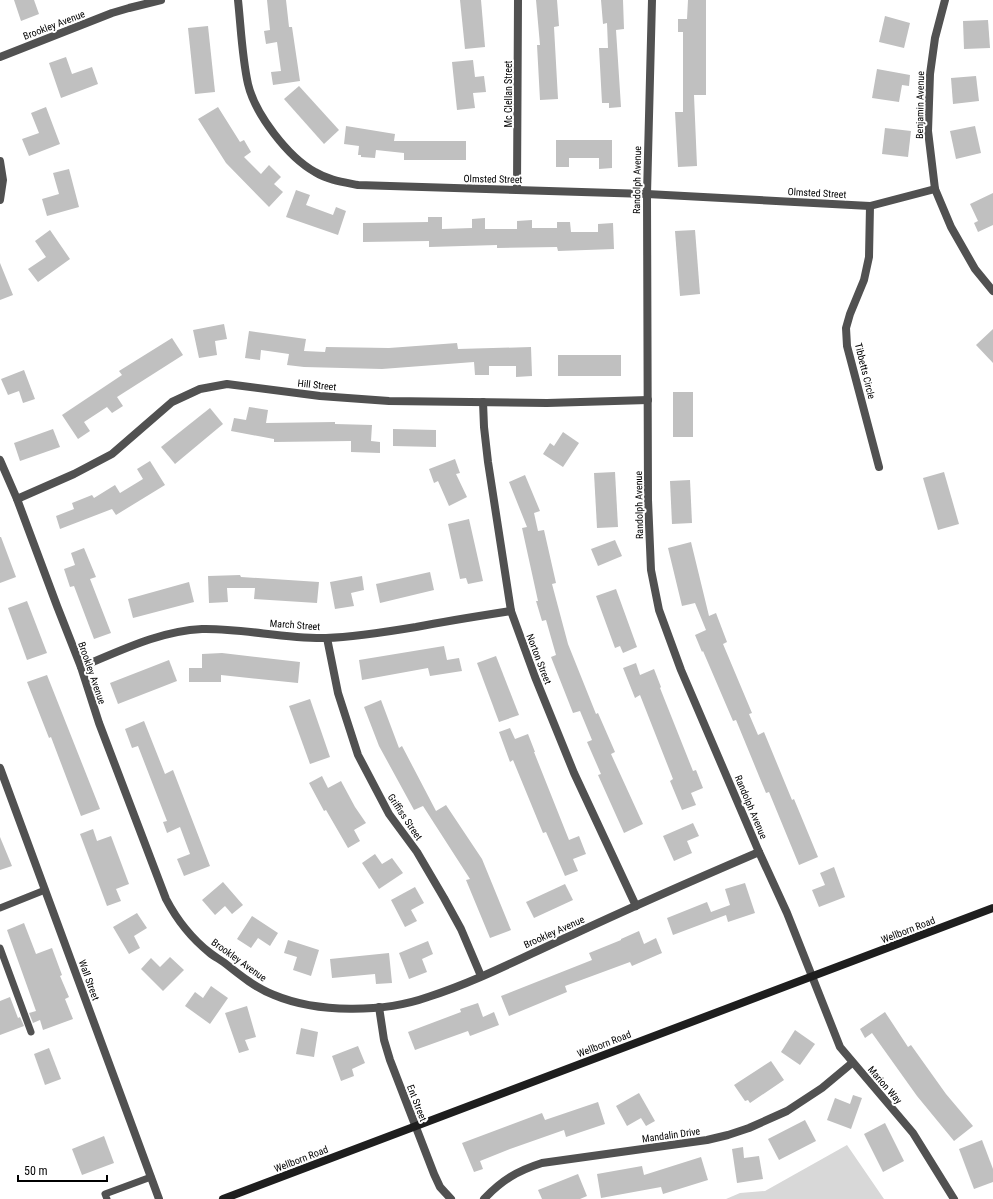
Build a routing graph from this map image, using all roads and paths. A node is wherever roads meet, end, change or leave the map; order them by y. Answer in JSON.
{"nodes":[{"id":1,"x":161,"y":0,"type":"edge"},
{"id":2,"x":238,"y":0,"type":"edge"},
{"id":3,"x":518,"y":0,"type":"edge"},
{"id":4,"x":652,"y":0,"type":"edge"},
{"id":5,"x":945,"y":0,"type":"edge"},
{"id":6,"x":0,"y":56,"type":"edge"},
{"id":7,"x":0,"y":160,"type":"edge"},
{"id":8,"x":517,"y":189,"type":"junction"},
{"id":9,"x":936,"y":189,"type":"junction"},
{"id":10,"x":646,"y":194,"type":"junction"},
{"id":11,"x":0,"y":200,"type":"edge"},
{"id":12,"x":870,"y":206,"type":"junction"},
{"id":13,"x":993,"y":291,"type":"edge"},
{"id":14,"x":648,"y":400,"type":"junction"},
{"id":15,"x":483,"y":402,"type":"junction"},
{"id":16,"x":0,"y":460,"type":"edge"},
{"id":17,"x":879,"y":467,"type":"dead end"},
{"id":18,"x":17,"y":499,"type":"junction"},
{"id":19,"x":511,"y":611,"type":"junction"},
{"id":20,"x":327,"y":638,"type":"junction"},
{"id":21,"x":81,"y":667,"type":"junction"},
{"id":22,"x":0,"y":768,"type":"edge"},
{"id":23,"x":759,"y":852,"type":"junction"},
{"id":24,"x":44,"y":890,"type":"junction"},
{"id":25,"x":636,"y":906,"type":"junction"},
{"id":26,"x":0,"y":908,"type":"edge"},
{"id":27,"x":993,"y":908,"type":"edge"},
{"id":28,"x":0,"y":948,"type":"edge"},
{"id":29,"x":481,"y":976,"type":"junction"},
{"id":30,"x":812,"y":977,"type":"junction"},
{"id":31,"x":379,"y":1008,"type":"junction"},
{"id":32,"x":31,"y":1032,"type":"dead end"},
{"id":33,"x":852,"y":1063,"type":"junction"},
{"id":34,"x":415,"y":1126,"type":"junction"},
{"id":35,"x":151,"y":1177,"type":"junction"},
{"id":36,"x":107,"y":1199,"type":"edge"},
{"id":37,"x":159,"y":1199,"type":"edge"},
{"id":38,"x":223,"y":1199,"type":"edge"},
{"id":39,"x":451,"y":1199,"type":"edge"},
{"id":40,"x":484,"y":1199,"type":"edge"},
{"id":41,"x":954,"y":1199,"type":"edge"}],
"edges":[{"from":1,"to":6,"type":"street","name":"Brookley Avenue"},
{"from":2,"to":8,"type":"street","name":"Olmsted Street"},
{"from":3,"to":8,"type":"street","name":"Mc Clellan Street"},
{"from":4,"to":10,"type":"street","name":"Randolph Avenue"},
{"from":5,"to":9,"type":"street","name":"Benjamin Avenue"},
{"from":7,"to":11,"type":"street"},
{"from":8,"to":10,"type":"street","name":"Olmsted Street"},
{"from":9,"to":12,"type":"street"},
{"from":9,"to":13,"type":"street","name":"Benjamin Avenue"},
{"from":10,"to":12,"type":"street","name":"Olmsted Street"},
{"from":10,"to":14,"type":"street","name":"Randolph Avenue"},
{"from":12,"to":17,"type":"street","name":"Tibbetts Circle"},
{"from":14,"to":15,"type":"street","name":"Hill Street"},
{"from":14,"to":23,"type":"street","name":"Randolph Avenue"},
{"from":15,"to":18,"type":"street","name":"Hill Street"},
{"from":15,"to":19,"type":"street","name":"Norton Street"},
{"from":16,"to":18,"type":"street","name":"Brookley Avenue"},
{"from":18,"to":21,"type":"street","name":"Brookley Avenue"},
{"from":19,"to":20,"type":"street","name":"March Street"},
{"from":19,"to":25,"type":"street","name":"Norton Street"},
{"from":20,"to":21,"type":"street","name":"March Street"},
{"from":20,"to":29,"type":"street","name":"Griffiss Street"},
{"from":21,"to":31,"type":"street","name":"Brookley Avenue"},
{"from":22,"to":24,"type":"street","name":"Wall Street"},
{"from":23,"to":25,"type":"street","name":"Brookley Avenue"},
{"from":23,"to":30,"type":"street","name":"Randolph Avenue"},
{"from":24,"to":26,"type":"lane"},
{"from":24,"to":35,"type":"street","name":"Wall Street"},
{"from":25,"to":29,"type":"street","name":"Brookley Avenue"},
{"from":27,"to":30,"type":"street","name":"Wellborn Road"},
{"from":28,"to":32,"type":"lane"},
{"from":29,"to":31,"type":"street","name":"Brookley Avenue"},
{"from":30,"to":33,"type":"street","name":"Marion Way"},
{"from":30,"to":34,"type":"street","name":"Wellborn Road"},
{"from":31,"to":34,"type":"street","name":"Ent Street"},
{"from":33,"to":40,"type":"street","name":"Mandalin Drive"},
{"from":33,"to":41,"type":"street","name":"Marion Way"},
{"from":34,"to":38,"type":"street","name":"Wellborn Road"},
{"from":34,"to":39,"type":"street","name":"Ent Street"},
{"from":35,"to":36,"type":"lane"},
{"from":35,"to":37,"type":"street","name":"Wall Street"}]}
